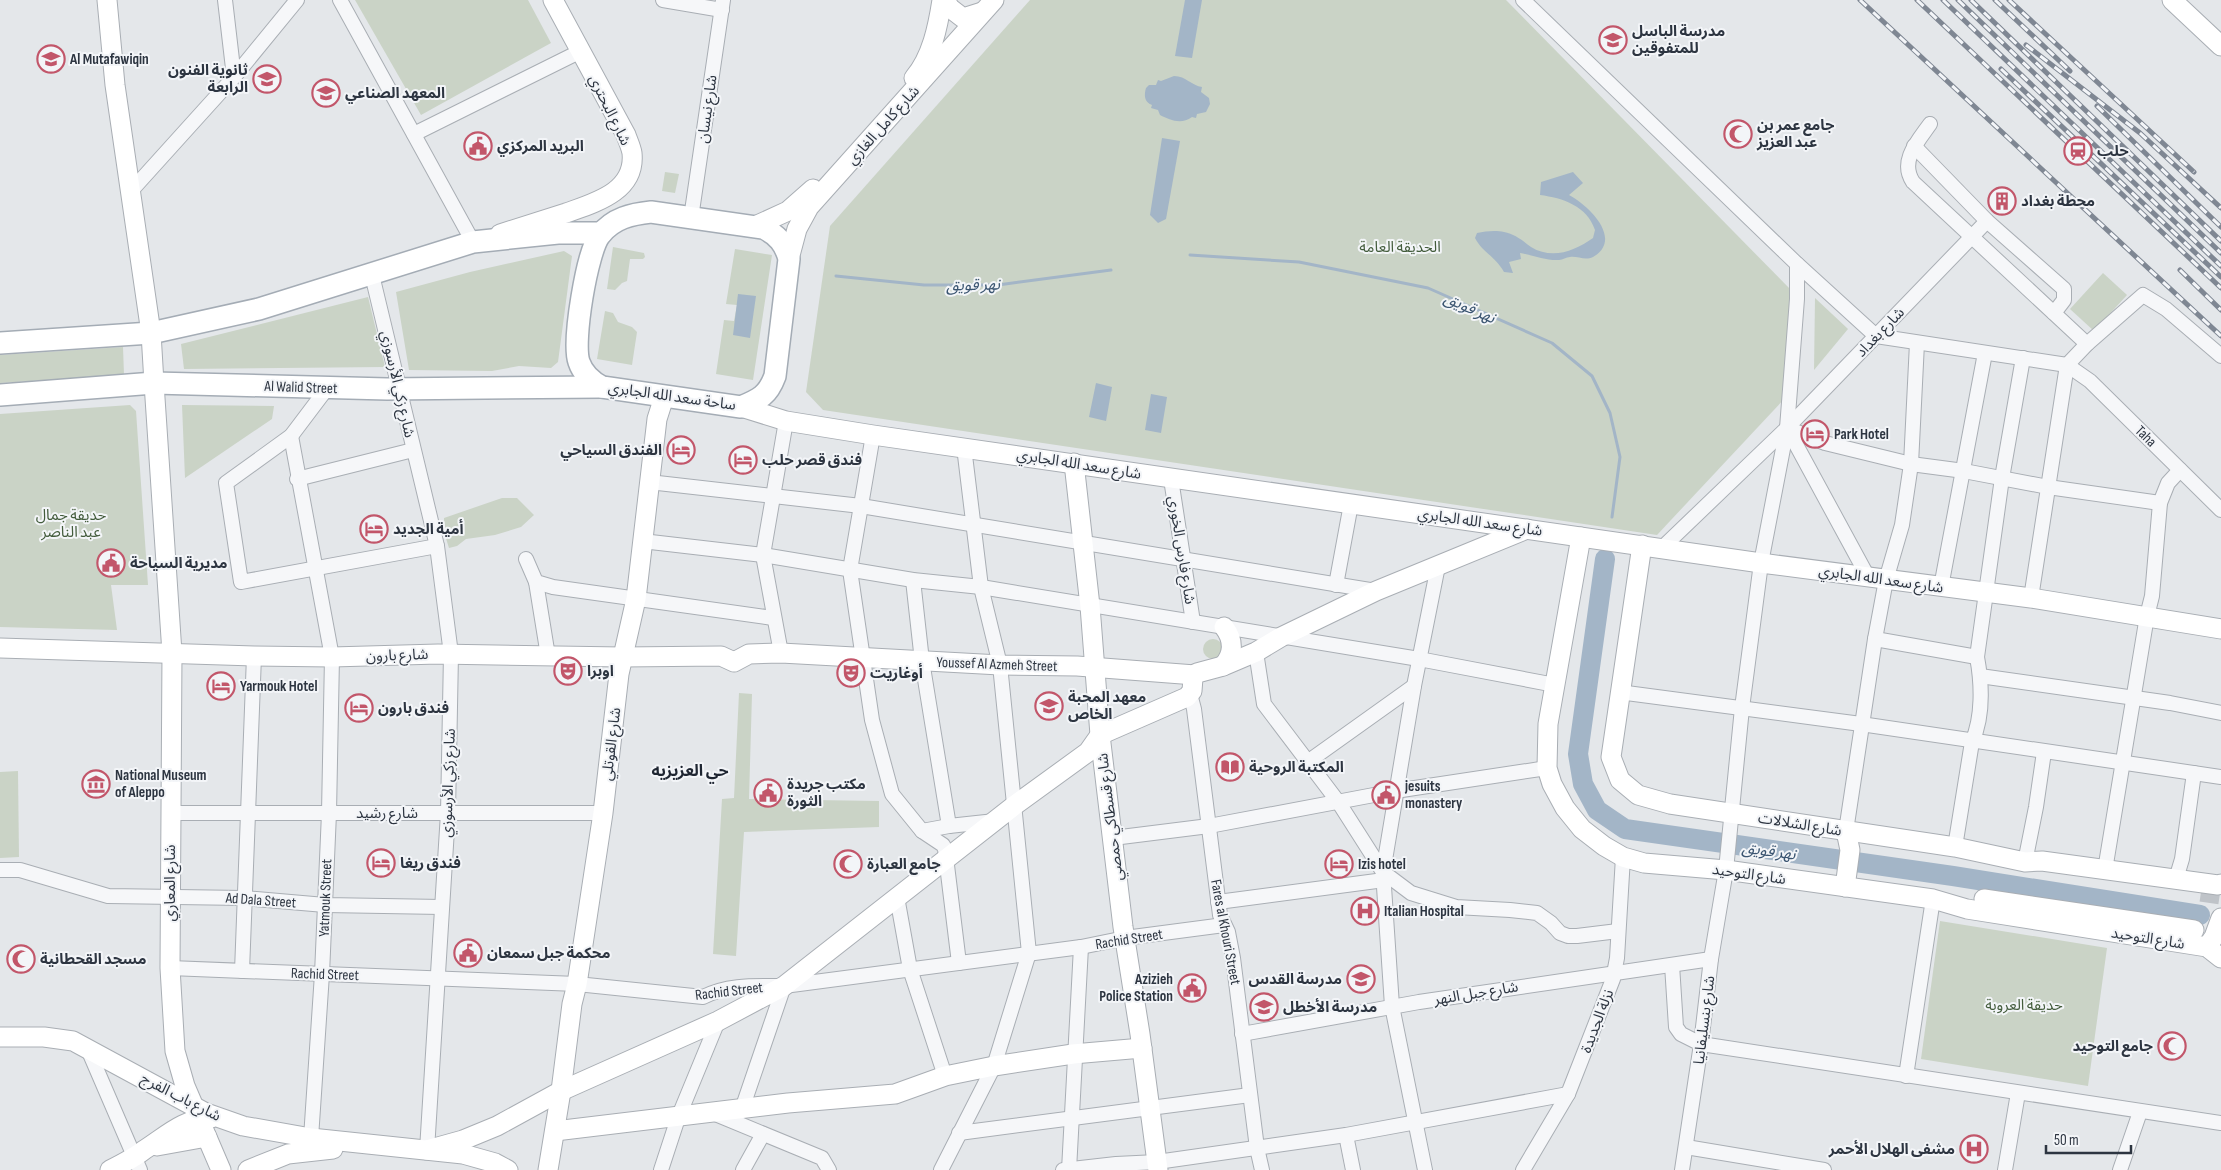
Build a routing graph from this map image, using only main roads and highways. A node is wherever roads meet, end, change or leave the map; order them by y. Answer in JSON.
{"nodes":[{"id":1,"x":107,"y":0,"type":"edge"},
{"id":2,"x":554,"y":0,"type":"edge"},
{"id":3,"x":944,"y":0,"type":"edge"},
{"id":4,"x":2172,"y":0,"type":"edge"},
{"id":5,"x":988,"y":6,"type":"edge"},
{"id":6,"x":2221,"y":46,"type":"edge"},
{"id":7,"x":755,"y":226,"type":"junction"},
{"id":8,"x":601,"y":233,"type":"junction"},
{"id":9,"x":473,"y":242,"type":"junction"},
{"id":10,"x":789,"y":259,"type":"junction"},
{"id":11,"x":151,"y":334,"type":"junction"},
{"id":12,"x":0,"y":343,"type":"edge"},
{"id":13,"x":154,"y":383,"type":"junction"},
{"id":14,"x":602,"y":387,"type":"junction"},
{"id":15,"x":0,"y":395,"type":"edge"},
{"id":16,"x":664,"y":397,"type":"junction"},
{"id":17,"x":741,"y":407,"type":"junction"},
{"id":18,"x":1074,"y":462,"type":"junction"},
{"id":19,"x":1527,"y":529,"type":"junction"},
{"id":20,"x":1581,"y":537,"type":"junction"},
{"id":21,"x":1642,"y":545,"type":"junction"},
{"id":22,"x":1224,"y":627,"type":"road end"},
{"id":23,"x":2221,"y":629,"type":"edge"},
{"id":24,"x":0,"y":648,"type":"edge"},
{"id":25,"x":172,"y":653,"type":"junction"},
{"id":26,"x":622,"y":657,"type":"junction"},
{"id":27,"x":1223,"y":666,"type":"junction"},
{"id":28,"x":1094,"y":668,"type":"junction"},
{"id":29,"x":1195,"y":675,"type":"junction"},
{"id":30,"x":1100,"y":735,"type":"junction"},
{"id":31,"x":1848,"y":840,"type":"junction"},
{"id":32,"x":2025,"y":862,"type":"junction"},
{"id":33,"x":1845,"y":885,"type":"junction"},
{"id":34,"x":2215,"y":889,"type":"edge"},
{"id":35,"x":1933,"y":899,"type":"junction"},
{"id":36,"x":2221,"y":918,"type":"edge"},
{"id":37,"x":2194,"y":930,"type":"dead end"},
{"id":38,"x":2214,"y":952,"type":"edge"},
{"id":39,"x":0,"y":1038,"type":"edge"},
{"id":40,"x":1142,"y":1048,"type":"junction"},
{"id":41,"x":561,"y":1091,"type":"junction"},
{"id":42,"x":204,"y":1115,"type":"junction"},
{"id":43,"x":555,"y":1131,"type":"junction"},
{"id":44,"x":207,"y":1137,"type":"junction"},
{"id":45,"x":382,"y":1145,"type":"junction"},
{"id":46,"x":427,"y":1150,"type":"junction"},
{"id":47,"x":140,"y":1159,"type":"edge"},
{"id":48,"x":1158,"y":1166,"type":"edge"},
{"id":49,"x":110,"y":1170,"type":"edge"},
{"id":50,"x":221,"y":1170,"type":"edge"},
{"id":51,"x":248,"y":1170,"type":"edge"},
{"id":52,"x":508,"y":1170,"type":"edge"},
{"id":53,"x":548,"y":1170,"type":"edge"}],
"edges":[{"from":1,"to":11,"type":"main road","name":"شارع المعاري"},
{"from":2,"to":9,"type":"main road","name":"شارع البحتري"},
{"from":3,"to":5,"type":"main road"},
{"from":3,"to":7,"type":"main road","name":"شارع كامل الغازي"},
{"from":4,"to":6,"type":"main road"},
{"from":5,"to":10,"type":"main road","name":"شارع كامل الغازي"},
{"from":7,"to":8,"type":"main road"},
{"from":7,"to":10,"type":"main road"},
{"from":8,"to":9,"type":"main road"},
{"from":8,"to":14,"type":"main road","name":"ساحة سعد الله الجابري"},
{"from":9,"to":11,"type":"main road"},
{"from":10,"to":17,"type":"main road","name":"ساحة سعد الله الجابري"},
{"from":11,"to":12,"type":"main road"},
{"from":11,"to":13,"type":"main road","name":"شارع المعاري"},
{"from":13,"to":14,"type":"main road","name":"Al Walid Street"},
{"from":13,"to":15,"type":"main road","name":"Al Walid Street"},
{"from":13,"to":25,"type":"main road","name":"شارع المعاري"},
{"from":14,"to":16,"type":"main road","name":"ساحة سعد الله الجابري"},
{"from":16,"to":17,"type":"main road","name":"ساحة سعد الله الجابري"},
{"from":16,"to":26,"type":"main road","name":"شارع القوتلي"},
{"from":17,"to":18,"type":"main road","name":"شارع سعد الله الجابري"},
{"from":18,"to":19,"type":"main road","name":"شارع سعد الله الجابري"},
{"from":18,"to":28,"type":"main road","name":"شارع قسطاكي حمصي"},
{"from":19,"to":20,"type":"main road","name":"شارع سعد الله الجابري"},
{"from":19,"to":27,"type":"main road"},
{"from":20,"to":21,"type":"main road","name":"شارع سعد الله الجابري"},
{"from":20,"to":33,"type":"main road","name":"شارع التوحيد"},
{"from":21,"to":23,"type":"main road","name":"شارع سعد الله الجابري"},
{"from":21,"to":31,"type":"main road","name":"شارع الشلالات"},
{"from":22,"to":27,"type":"main road"},
{"from":24,"to":25,"type":"main road","name":"شارع بارون"},
{"from":25,"to":26,"type":"main road","name":"شارع بارون"},
{"from":25,"to":42,"type":"main road","name":"شارع المعاري"},
{"from":26,"to":28,"type":"main road","name":"Youssef Al Azmeh Street"},
{"from":26,"to":41,"type":"main road","name":"شارع القوتلي"},
{"from":27,"to":29,"type":"main road"},
{"from":28,"to":29,"type":"main road","name":"Youssef Al Azmeh Street"},
{"from":28,"to":30,"type":"main road","name":"شارع قسطاكي حمصي"},
{"from":29,"to":30,"type":"main road"},
{"from":30,"to":40,"type":"main road","name":"شارع قسطاكي حمصي"},
{"from":30,"to":41,"type":"main road","name":"شارع باب الفرج"},
{"from":31,"to":32,"type":"main road","name":"شارع الشلالات"},
{"from":31,"to":33,"type":"main road"},
{"from":32,"to":34,"type":"main road","name":"شارع الشلالات"},
{"from":32,"to":34,"type":"main road"},
{"from":33,"to":35,"type":"main road","name":"شارع التوحيد"},
{"from":35,"to":37,"type":"main road"},
{"from":35,"to":38,"type":"main road","name":"شارع التوحيد"},
{"from":36,"to":38,"type":"main road"},
{"from":39,"to":42,"type":"main road","name":"شارع باب الفرج"},
{"from":40,"to":43,"type":"main road"},
{"from":40,"to":48,"type":"main road","name":"شارع قسطاكي حمصي"},
{"from":41,"to":43,"type":"main road","name":"شارع القوتلي"},
{"from":41,"to":46,"type":"main road","name":"شارع باب الفرج"},
{"from":42,"to":44,"type":"main road","name":"شارع المعاري"},
{"from":42,"to":45,"type":"main road","name":"شارع باب الفرج"},
{"from":42,"to":47,"type":"main road"},
{"from":43,"to":53,"type":"main road","name":"شارع القوتلي"},
{"from":44,"to":47,"type":"main road"},
{"from":44,"to":50,"type":"main road","name":"شارع المعاري"},
{"from":45,"to":46,"type":"main road","name":"شارع باب الفرج"},
{"from":45,"to":51,"type":"main road"},
{"from":46,"to":52,"type":"main road","name":"شارع باب الفرج"},
{"from":47,"to":49,"type":"main road"}]}
